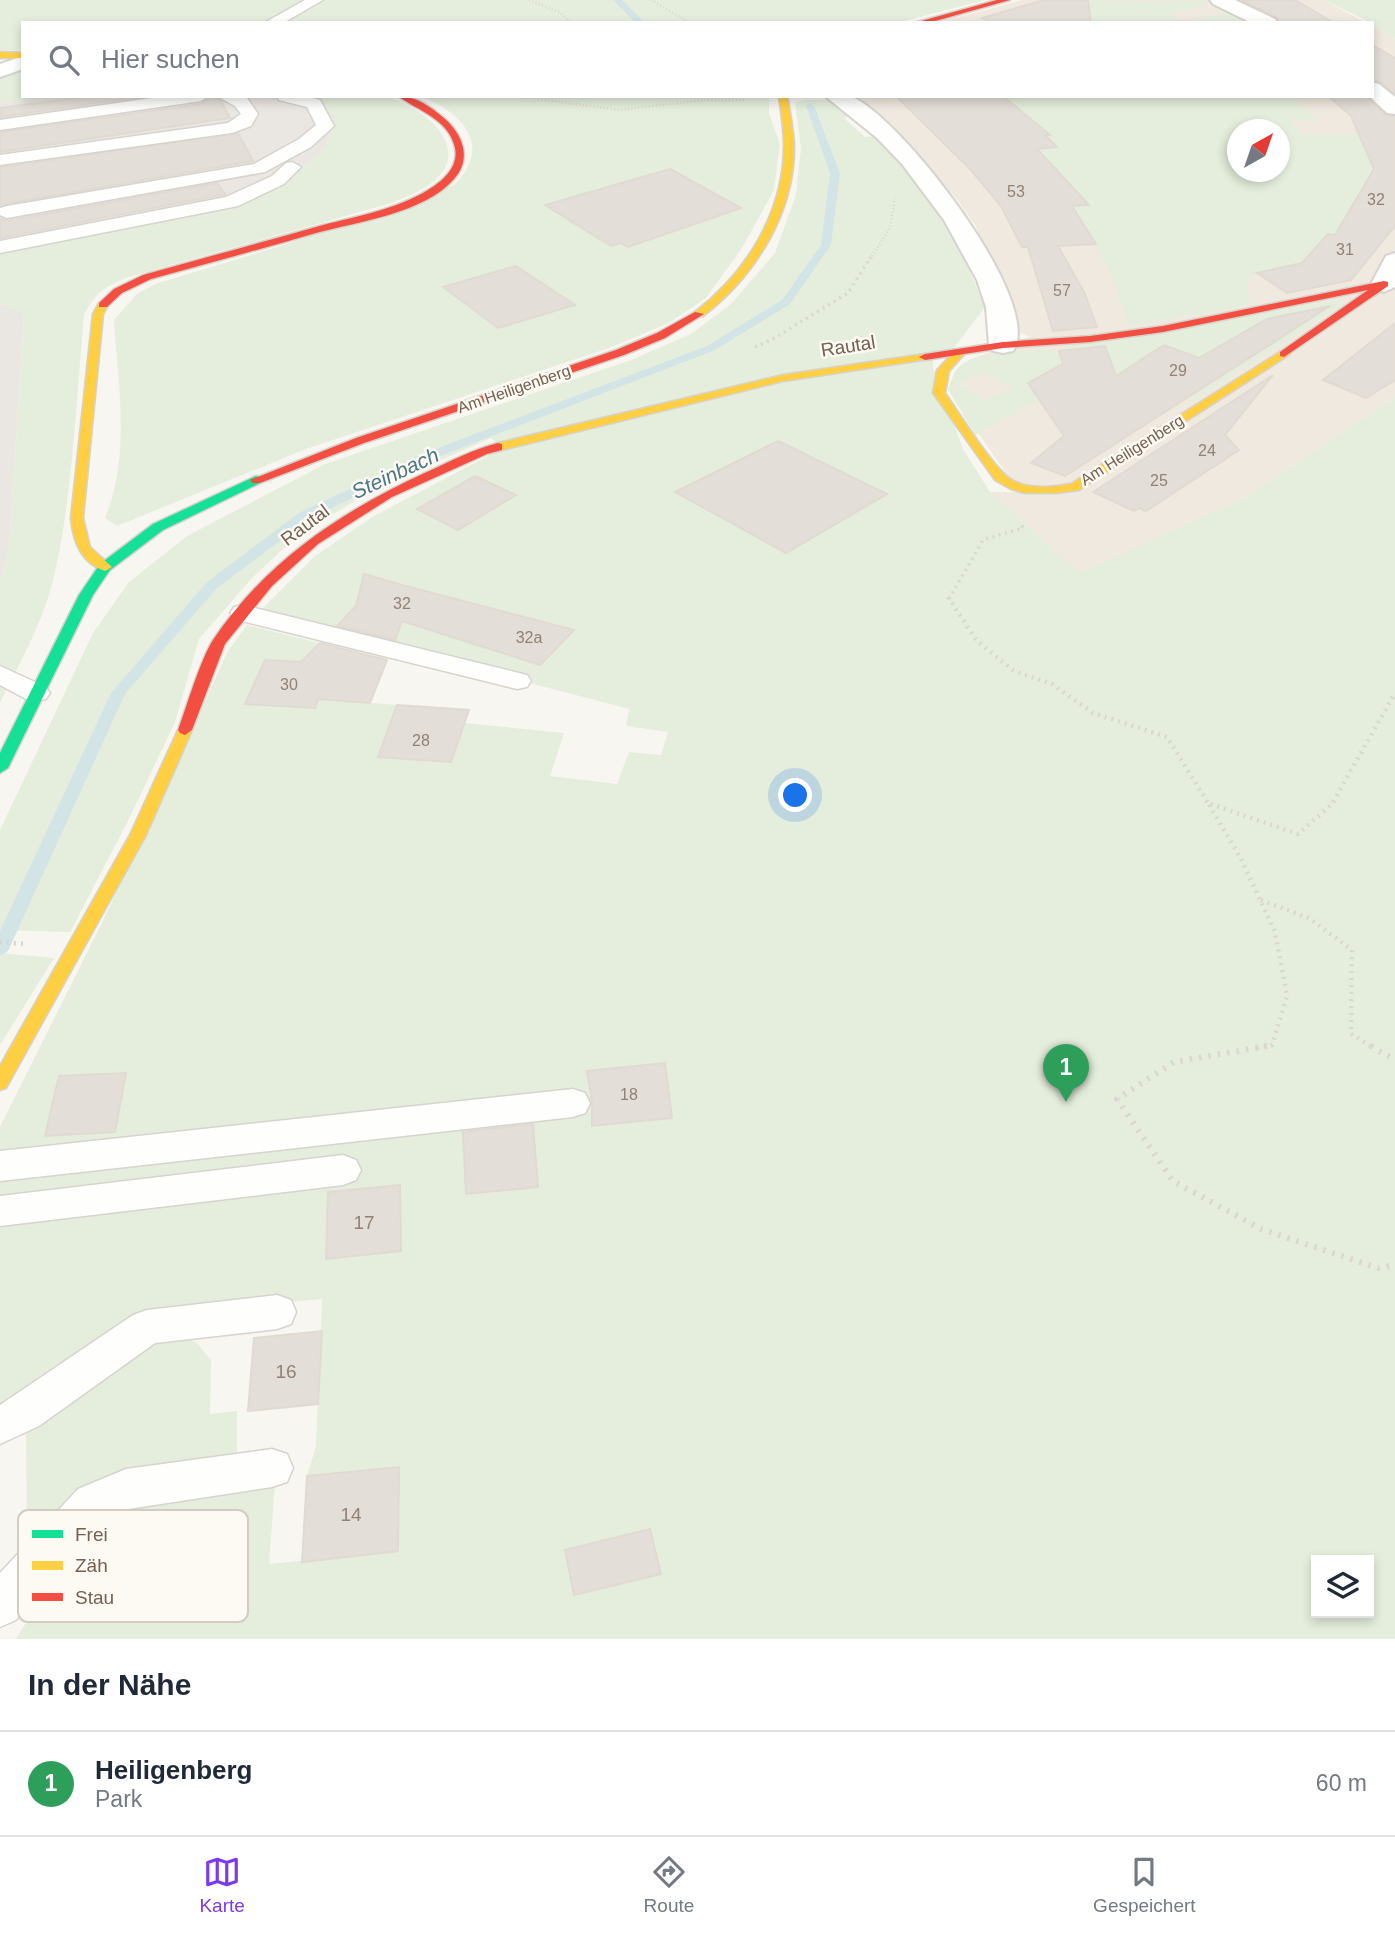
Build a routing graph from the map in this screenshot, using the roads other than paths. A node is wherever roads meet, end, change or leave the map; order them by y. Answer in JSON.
{"nodes":[{"id":1,"x":316,"y":0,"type":"edge"},
{"id":2,"x":1006,"y":0,"type":"edge"},
{"id":3,"x":1220,"y":0,"type":"edge"},
{"id":4,"x":275,"y":21,"type":"edge"},
{"id":5,"x":926,"y":21,"type":"edge"},
{"id":6,"x":1264,"y":21,"type":"edge"},
{"id":7,"x":0,"y":55,"type":"edge"},
{"id":8,"x":21,"y":56,"type":"edge"},
{"id":9,"x":21,"y":63,"type":"edge"},
{"id":10,"x":0,"y":71,"type":"edge"},
{"id":11,"x":1374,"y":90,"type":"edge"},
{"id":12,"x":187,"y":98,"type":"edge"},
{"id":13,"x":230,"y":98,"type":"edge"},
{"id":14,"x":292,"y":98,"type":"edge"},
{"id":15,"x":406,"y":98,"type":"edge"},
{"id":16,"x":783,"y":98,"type":"edge"},
{"id":17,"x":839,"y":98,"type":"edge"},
{"id":18,"x":1395,"y":107,"type":"edge"},
{"id":19,"x":0,"y":125,"type":"edge"},
{"id":20,"x":314,"y":135,"type":"junction"},
{"id":21,"x":0,"y":160,"type":"edge"},
{"id":22,"x":7,"y":212,"type":"dead end"},
{"id":23,"x":0,"y":247,"type":"edge"},
{"id":24,"x":1390,"y":272,"type":"edge"},
{"id":25,"x":1003,"y":345,"type":"junction"},
{"id":26,"x":959,"y":353,"type":"junction"},
{"id":27,"x":105,"y":567,"type":"junction"},
{"id":28,"x":243,"y":613,"type":"junction"},
{"id":29,"x":0,"y":674,"type":"edge"},
{"id":30,"x":517,"y":681,"type":"dead end"},
{"id":31,"x":36,"y":693,"type":"junction"},
{"id":32,"x":0,"y":768,"type":"edge"},
{"id":33,"x":0,"y":1083,"type":"edge"},
{"id":34,"x":573,"y":1102,"type":"dead end"},
{"id":35,"x":0,"y":1166,"type":"edge"},
{"id":36,"x":343,"y":1170,"type":"dead end"},
{"id":37,"x":0,"y":1211,"type":"edge"},
{"id":38,"x":277,"y":1312,"type":"dead end"},
{"id":39,"x":0,"y":1425,"type":"edge"},
{"id":40,"x":272,"y":1468,"type":"dead end"},
{"id":41,"x":87,"y":1510,"type":"edge"},
{"id":42,"x":18,"y":1585,"type":"edge"},
{"id":43,"x":0,"y":1605,"type":"edge"}],
"edges":[{"from":1,"to":4,"type":"lane"},
{"from":2,"to":5,"type":"street"},
{"from":3,"to":6,"type":"street"},
{"from":7,"to":8,"type":"street"},
{"from":9,"to":10,"type":"street"},
{"from":11,"to":18,"type":"street"},
{"from":12,"to":19,"type":"lane"},
{"from":13,"to":21,"type":"lane"},
{"from":14,"to":20,"type":"lane"},
{"from":15,"to":27,"type":"street"},
{"from":16,"to":27,"type":"street","name":"Am Heiligenberg"},
{"from":17,"to":25,"type":"street"},
{"from":20,"to":22,"type":"lane"},
{"from":20,"to":23,"type":"lane"},
{"from":24,"to":25,"type":"street","name":"Am Heiligenberg"},
{"from":24,"to":26,"type":"street","name":"Am Heiligenberg"},
{"from":25,"to":26,"type":"street","name":"Am Heiligenberg"},
{"from":26,"to":28,"type":"street","name":"Rautal"},
{"from":27,"to":31,"type":"street"},
{"from":28,"to":30,"type":"lane"},
{"from":28,"to":33,"type":"street","name":"Rautal"},
{"from":29,"to":31,"type":"lane"},
{"from":31,"to":32,"type":"street"},
{"from":34,"to":35,"type":"lane"},
{"from":36,"to":37,"type":"lane"},
{"from":38,"to":39,"type":"lane"},
{"from":40,"to":41,"type":"lane"},
{"from":42,"to":43,"type":"lane"}]}
